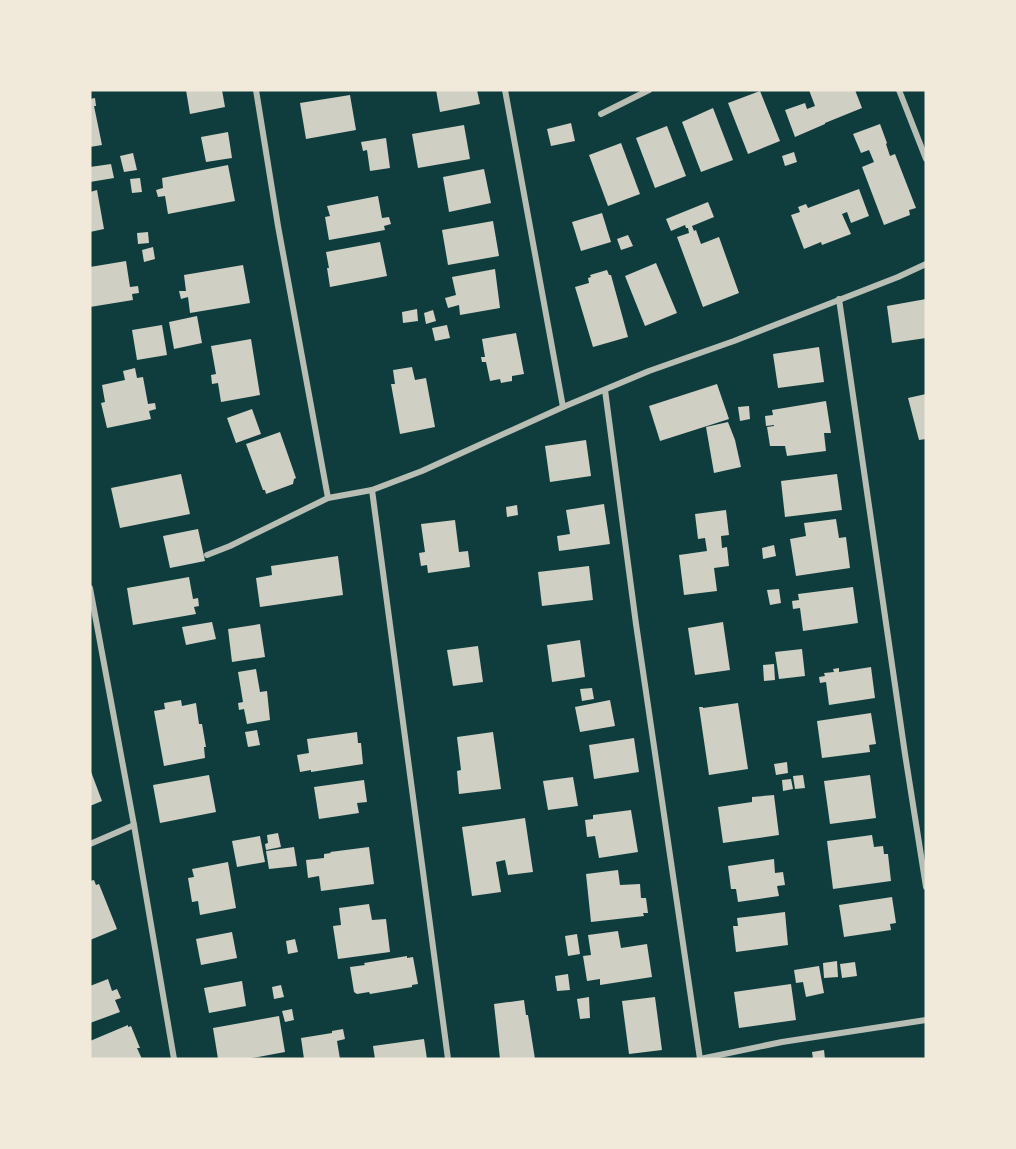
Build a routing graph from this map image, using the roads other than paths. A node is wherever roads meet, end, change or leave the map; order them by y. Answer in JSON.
{"nodes":[{"id":1,"x":256,"y":90,"type":"edge"},
{"id":2,"x":505,"y":90,"type":"edge"},
{"id":3,"x":649,"y":90,"type":"edge"},
{"id":4,"x":899,"y":90,"type":"edge"},
{"id":5,"x":601,"y":114,"type":"dead end"},
{"id":6,"x":926,"y":159,"type":"edge"},
{"id":7,"x":926,"y":264,"type":"edge"},
{"id":8,"x":839,"y":299,"type":"junction"},
{"id":9,"x":605,"y":390,"type":"junction"},
{"id":10,"x":563,"y":407,"type":"junction"},
{"id":11,"x":372,"y":490,"type":"junction"},
{"id":12,"x":328,"y":498,"type":"junction"},
{"id":13,"x":207,"y":555,"type":"dead end"},
{"id":14,"x":90,"y":588,"type":"edge"},
{"id":15,"x":134,"y":825,"type":"junction"},
{"id":16,"x":90,"y":844,"type":"edge"},
{"id":17,"x":926,"y":887,"type":"edge"},
{"id":18,"x":926,"y":1020,"type":"edge"},
{"id":19,"x":174,"y":1059,"type":"edge"},
{"id":20,"x":448,"y":1059,"type":"edge"},
{"id":21,"x":700,"y":1059,"type":"edge"}],
"edges":[{"from":1,"to":12,"type":"street"},
{"from":2,"to":10,"type":"street"},
{"from":3,"to":5,"type":"street"},
{"from":4,"to":6,"type":"street"},
{"from":7,"to":8,"type":"street"},
{"from":8,"to":9,"type":"street"},
{"from":8,"to":17,"type":"street"},
{"from":9,"to":10,"type":"street"},
{"from":9,"to":21,"type":"street"},
{"from":10,"to":11,"type":"street"},
{"from":11,"to":12,"type":"street"},
{"from":11,"to":20,"type":"street"},
{"from":12,"to":13,"type":"street"},
{"from":14,"to":15,"type":"street"},
{"from":15,"to":16,"type":"street"},
{"from":15,"to":19,"type":"street"},
{"from":18,"to":21,"type":"street"}]}
